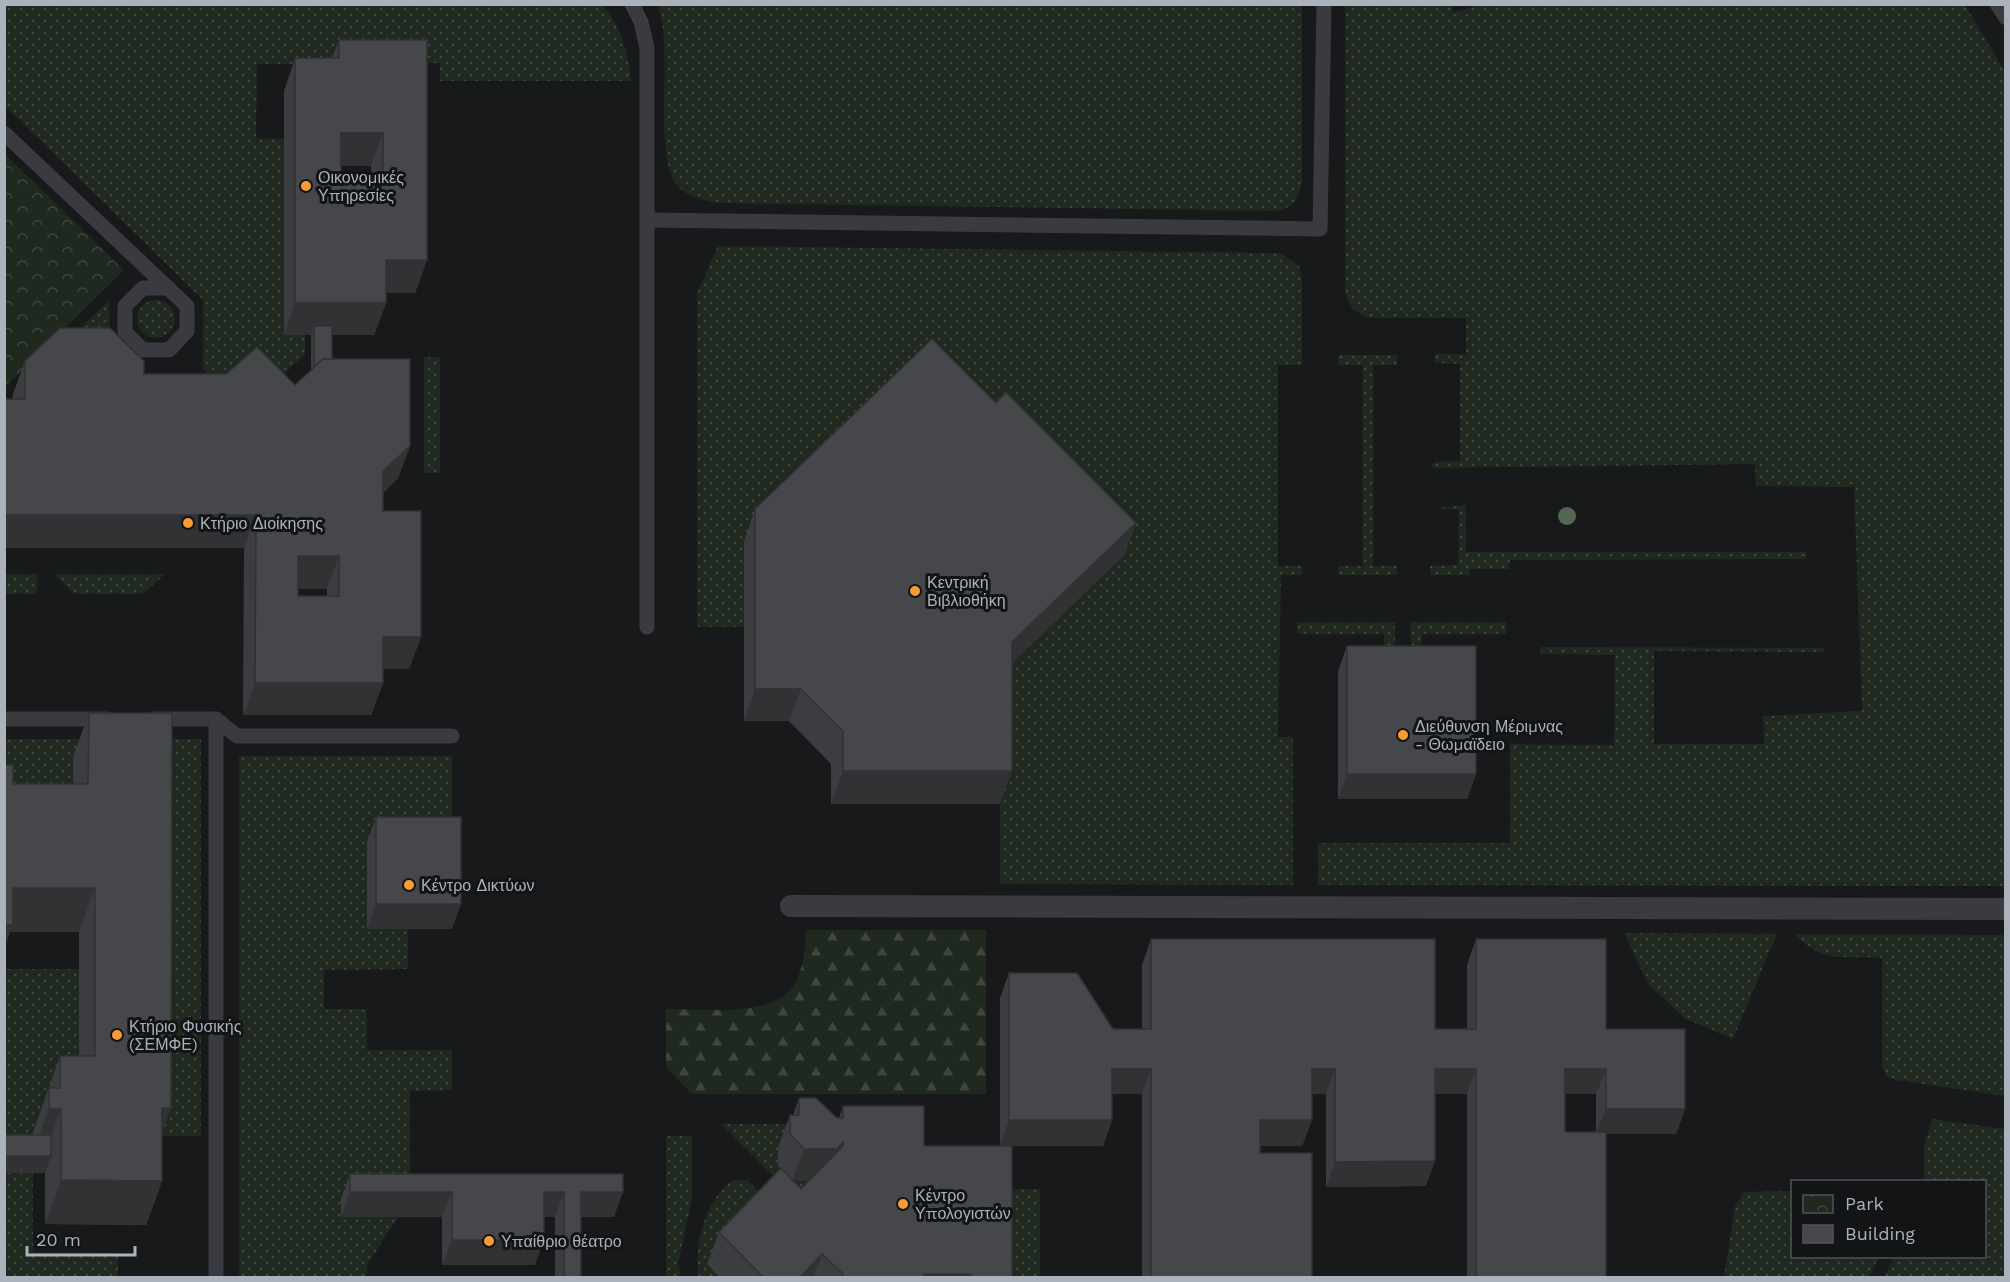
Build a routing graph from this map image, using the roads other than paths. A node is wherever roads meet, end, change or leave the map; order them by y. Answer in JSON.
{"nodes":[{"id":1,"x":632,"y":4,"type":"edge"},
{"id":2,"x":1324,"y":4,"type":"edge"},
{"id":3,"x":1997,"y":4,"type":"edge"},
{"id":4,"x":2006,"y":18,"type":"edge"},
{"id":5,"x":4,"y":133,"type":"edge"},
{"id":6,"x":647,"y":220,"type":"junction"},
{"id":7,"x":169,"y":288,"type":"junction"},
{"id":8,"x":647,"y":627,"type":"dead end"},
{"id":9,"x":4,"y":719,"type":"edge"},
{"id":10,"x":216,"y":719,"type":"junction"},
{"id":11,"x":452,"y":736,"type":"dead end"},
{"id":12,"x":791,"y":906,"type":"dead end"},
{"id":13,"x":2006,"y":909,"type":"edge"},
{"id":14,"x":216,"y":1270,"type":"edge"}],
"edges":[{"from":1,"to":6,"type":"lane"},
{"from":2,"to":6,"type":"lane"},
{"from":3,"to":4,"type":"lane"},
{"from":5,"to":7,"type":"lane"},
{"from":6,"to":8,"type":"lane"},
{"from":7,"to":7,"type":"lane"},
{"from":9,"to":10,"type":"lane"},
{"from":10,"to":11,"type":"lane"},
{"from":10,"to":14,"type":"lane"},
{"from":12,"to":13,"type":"street"}]}
